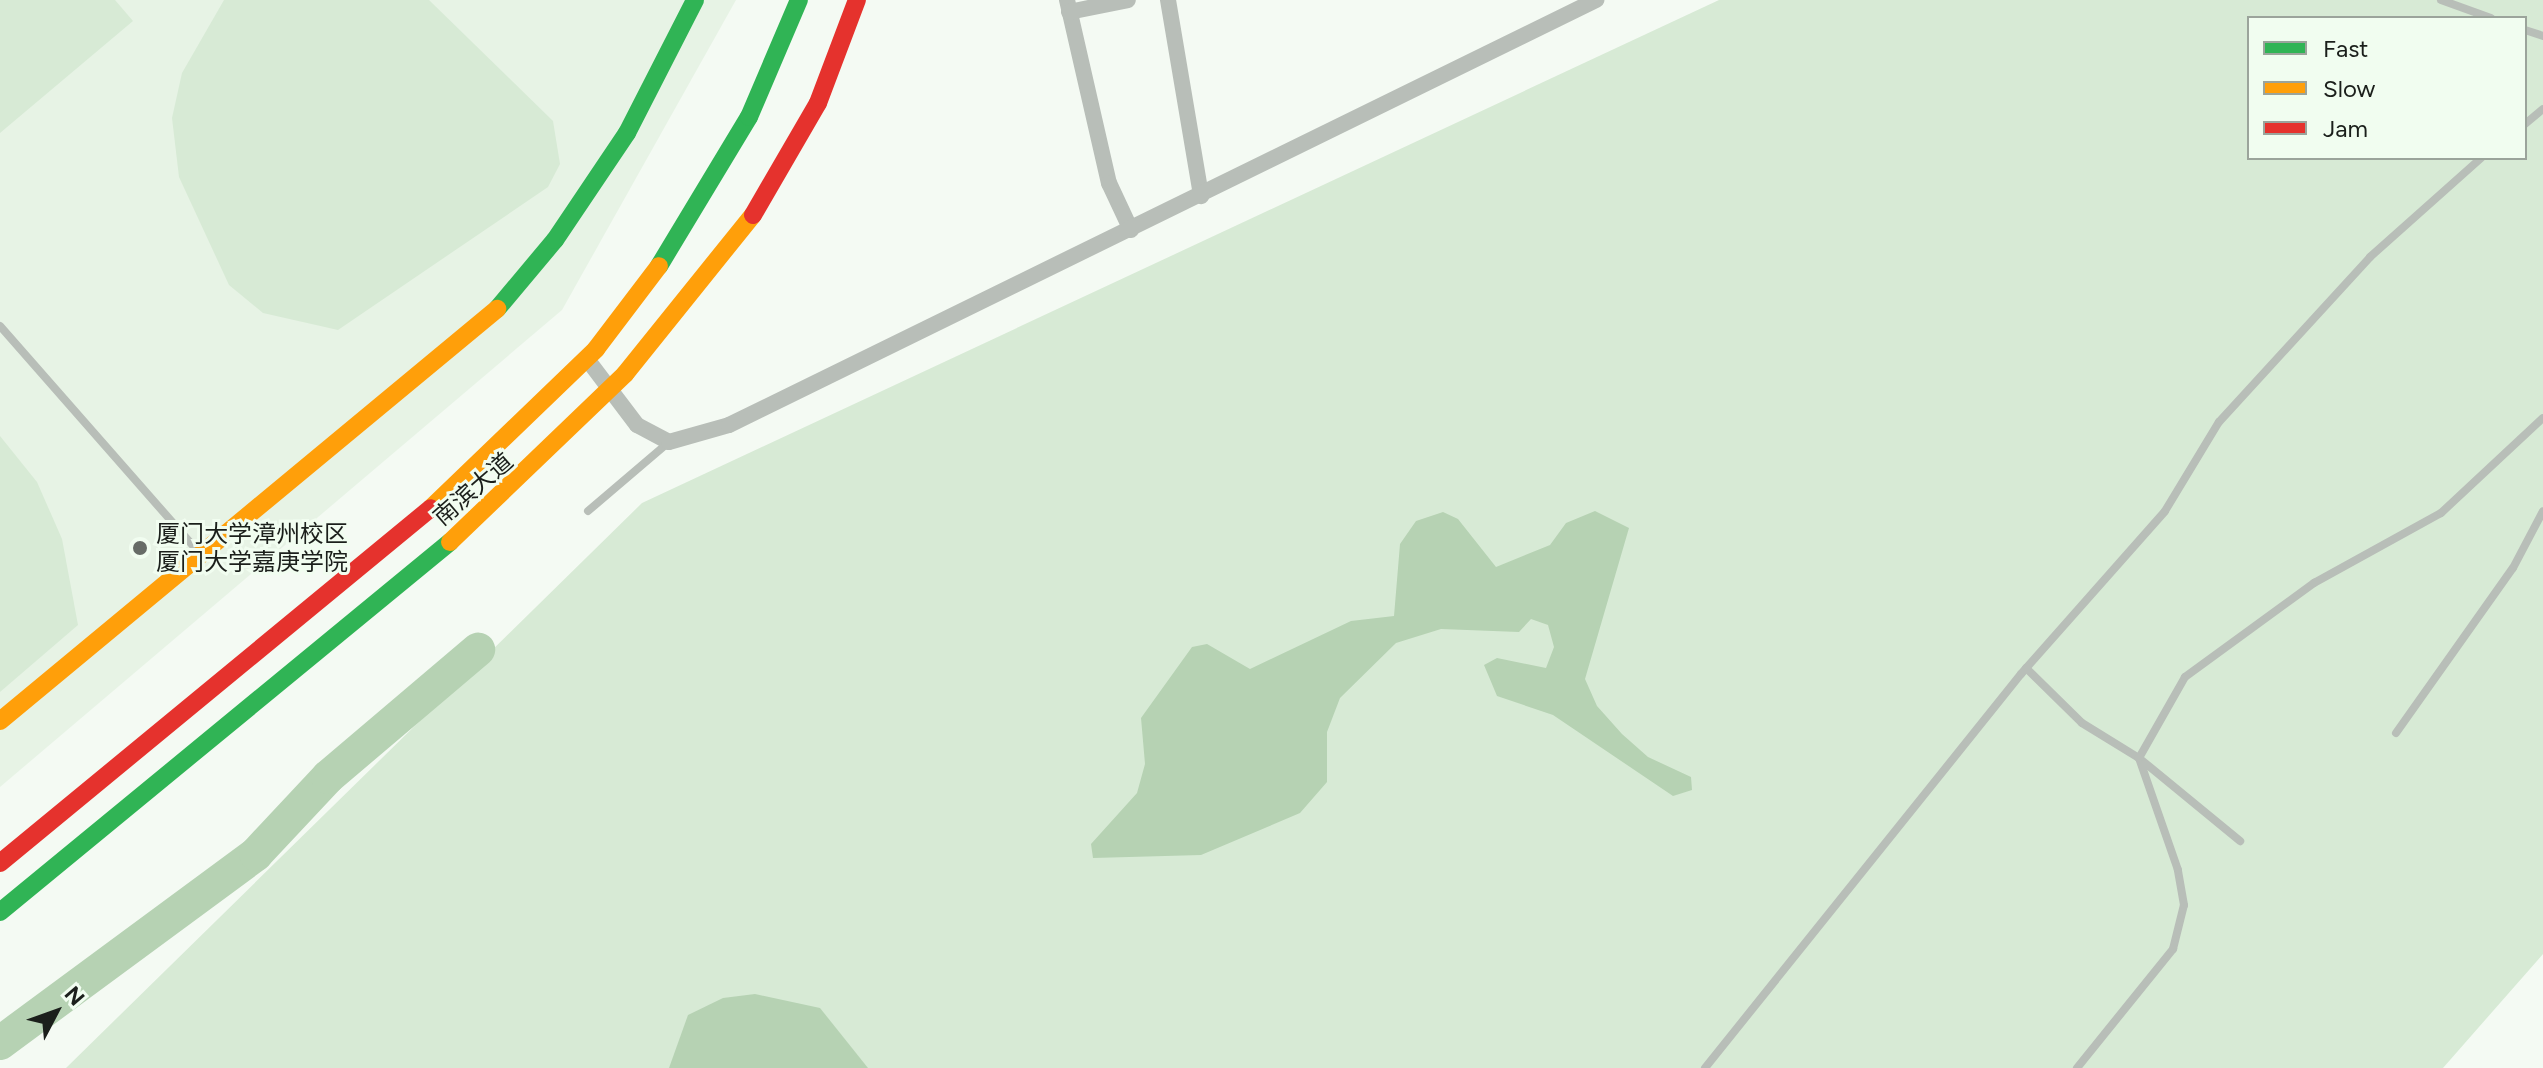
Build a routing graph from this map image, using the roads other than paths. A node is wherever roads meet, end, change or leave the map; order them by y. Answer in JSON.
{"nodes":[{"id":1,"x":695,"y":0,"type":"edge"},
{"id":2,"x":799,"y":0,"type":"edge"},
{"id":3,"x":857,"y":0,"type":"edge"},
{"id":4,"x":1128,"y":0,"type":"edge"},
{"id":5,"x":1168,"y":0,"type":"edge"},
{"id":6,"x":1596,"y":0,"type":"edge"},
{"id":7,"x":2441,"y":0,"type":"edge"},
{"id":8,"x":1068,"y":6,"type":"edge"},
{"id":9,"x":2485,"y":16,"type":"edge"},
{"id":10,"x":2543,"y":109,"type":"edge"},
{"id":11,"x":2527,"y":122,"type":"edge"},
{"id":12,"x":2479,"y":160,"type":"edge"},
{"id":13,"x":1201,"y":196,"type":"junction"},
{"id":14,"x":1131,"y":230,"type":"junction"},
{"id":15,"x":0,"y":326,"type":"edge"},
{"id":16,"x":587,"y":359,"type":"junction"},
{"id":17,"x":608,"y":392,"type":"junction"},
{"id":18,"x":2543,"y":418,"type":"edge"},
{"id":19,"x":669,"y":442,"type":"junction"},
{"id":20,"x":588,"y":511,"type":"dead end"},
{"id":21,"x":2543,"y":511,"type":"edge"},
{"id":22,"x":201,"y":554,"type":"junction"},
{"id":23,"x":2026,"y":668,"type":"junction"},
{"id":24,"x":0,"y":721,"type":"edge"},
{"id":25,"x":2396,"y":733,"type":"dead end"},
{"id":26,"x":2139,"y":758,"type":"junction"},
{"id":27,"x":2240,"y":841,"type":"dead end"},
{"id":28,"x":0,"y":863,"type":"edge"},
{"id":29,"x":0,"y":912,"type":"edge"},
{"id":30,"x":1705,"y":1068,"type":"edge"},
{"id":31,"x":2077,"y":1068,"type":"edge"}],
"edges":[{"from":1,"to":22,"type":"main road"},
{"from":2,"to":16,"type":"main road","name":"南滨大道"},
{"from":3,"to":17,"type":"main road","name":"南滨大道"},
{"from":4,"to":8,"type":"street"},
{"from":5,"to":13,"type":"street"},
{"from":6,"to":13,"type":"street"},
{"from":7,"to":9,"type":"lane"},
{"from":8,"to":14,"type":"street"},
{"from":10,"to":11,"type":"lane"},
{"from":12,"to":23,"type":"lane"},
{"from":13,"to":14,"type":"street"},
{"from":14,"to":19,"type":"street"},
{"from":15,"to":22,"type":"lane"},
{"from":16,"to":17,"type":"street"},
{"from":16,"to":28,"type":"main road","name":"南滨大道"},
{"from":17,"to":19,"type":"street"},
{"from":17,"to":29,"type":"main road","name":"南滨大道"},
{"from":18,"to":26,"type":"lane"},
{"from":19,"to":20,"type":"lane"},
{"from":21,"to":25,"type":"lane"},
{"from":22,"to":24,"type":"main road"},
{"from":23,"to":26,"type":"lane"},
{"from":23,"to":30,"type":"lane"},
{"from":26,"to":27,"type":"lane"},
{"from":26,"to":31,"type":"lane"}]}
